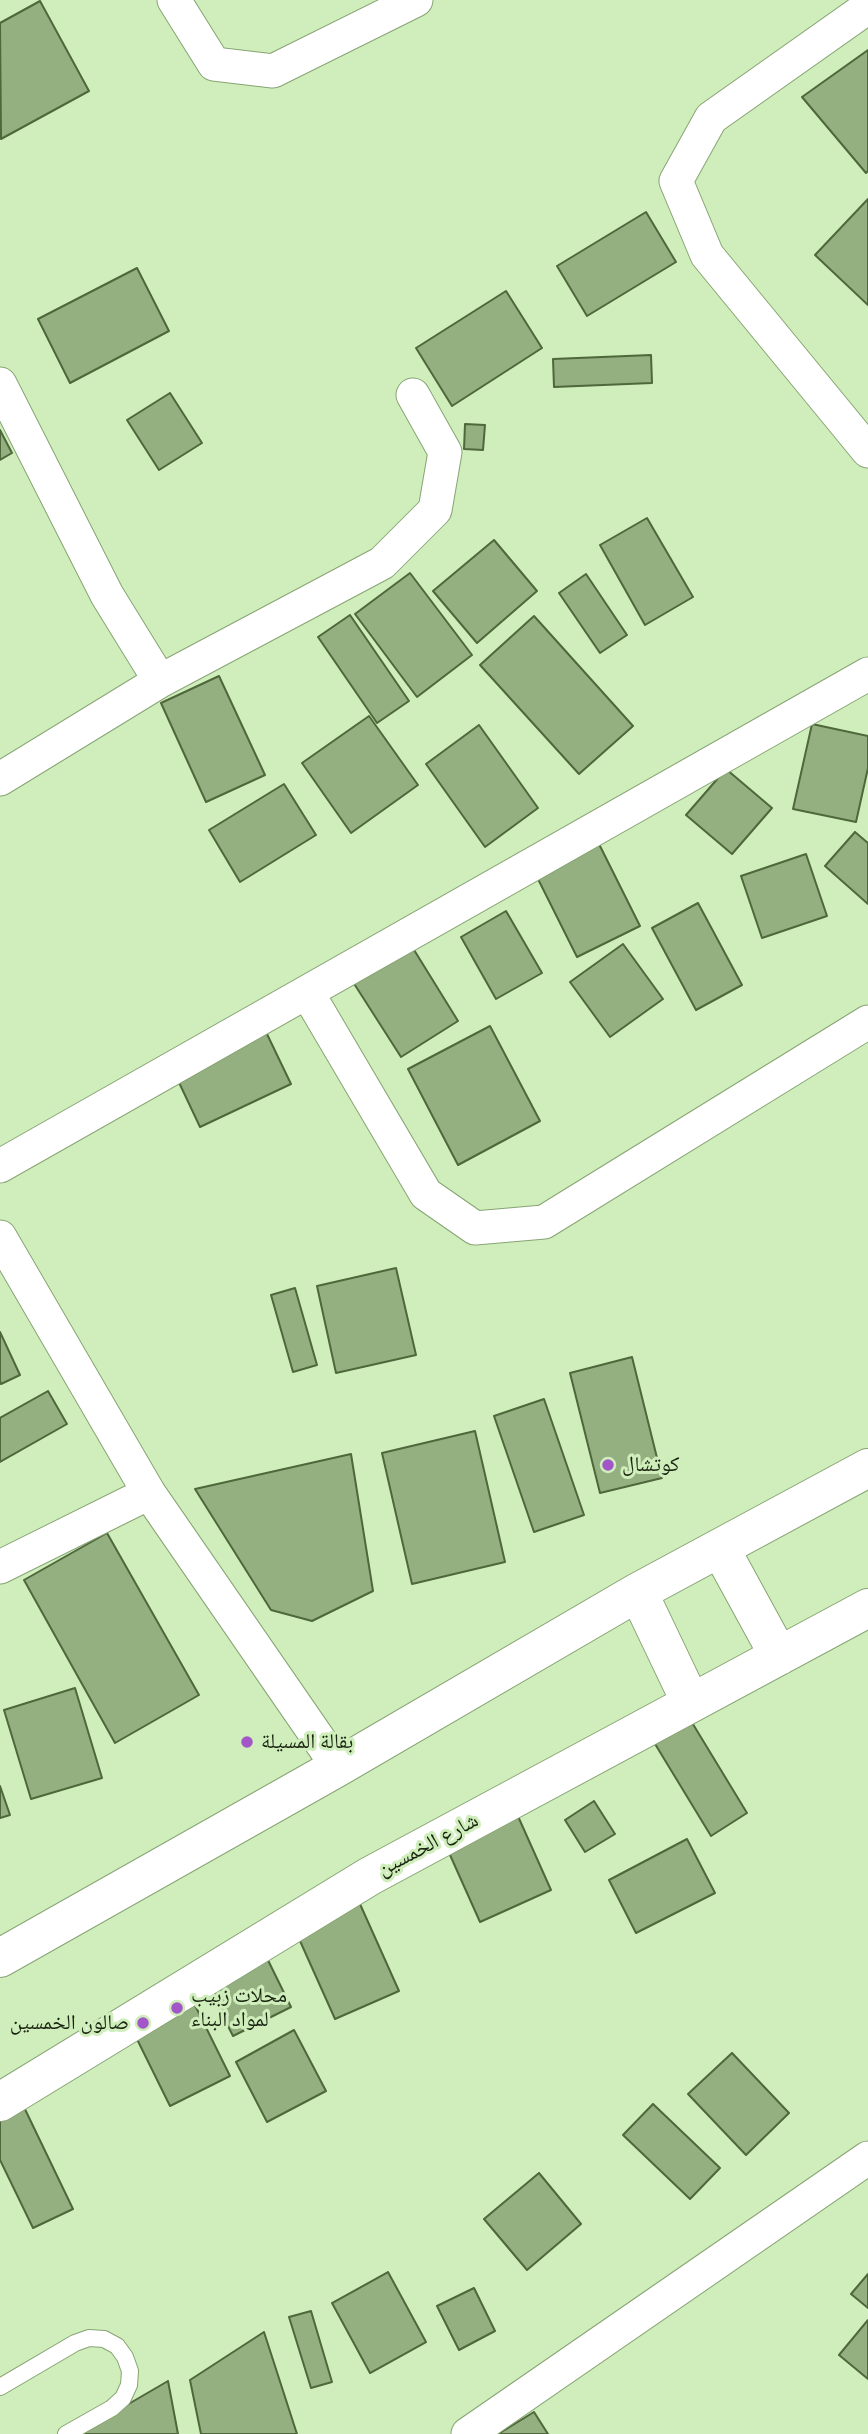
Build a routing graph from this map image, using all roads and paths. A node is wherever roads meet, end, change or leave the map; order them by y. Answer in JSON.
{"nodes":[{"id":1,"x":174,"y":0,"type":"edge"},
{"id":2,"x":416,"y":0,"type":"edge"},
{"id":3,"x":868,"y":7,"type":"edge"},
{"id":4,"x":412,"y":395,"type":"dead end"},
{"id":5,"x":4,"y":400,"type":"edge"},
{"id":6,"x":868,"y":451,"type":"edge"},
{"id":7,"x":868,"y":674,"type":"edge"},
{"id":8,"x":160,"y":681,"type":"junction"},
{"id":9,"x":0,"y":779,"type":"edge"},
{"id":10,"x":307,"y":992,"type":"junction"},
{"id":11,"x":868,"y":1022,"type":"edge"},
{"id":12,"x":0,"y":1166,"type":"edge"},
{"id":13,"x":0,"y":1237,"type":"edge"},
{"id":14,"x":868,"y":1468,"type":"edge"},
{"id":15,"x":149,"y":1493,"type":"junction"},
{"id":16,"x":720,"y":1548,"type":"junction"},
{"id":17,"x":0,"y":1567,"type":"edge"},
{"id":18,"x":638,"y":1592,"type":"junction"},
{"id":19,"x":868,"y":1608,"type":"edge"},
{"id":20,"x":779,"y":1656,"type":"junction"},
{"id":21,"x":691,"y":1703,"type":"junction"},
{"id":22,"x":338,"y":1767,"type":"junction"},
{"id":23,"x":0,"y":1958,"type":"edge"},
{"id":24,"x":0,"y":2102,"type":"edge"},
{"id":25,"x":868,"y":2158,"type":"edge"},
{"id":26,"x":0,"y":2387,"type":"edge"},
{"id":27,"x":66,"y":2434,"type":"edge"},
{"id":28,"x":468,"y":2434,"type":"edge"}],
"edges":[{"from":1,"to":2,"type":"street"},
{"from":3,"to":6,"type":"street"},
{"from":4,"to":8,"type":"street"},
{"from":5,"to":8,"type":"street"},
{"from":7,"to":10,"type":"street"},
{"from":8,"to":9,"type":"street"},
{"from":10,"to":11,"type":"street"},
{"from":10,"to":12,"type":"street"},
{"from":13,"to":15,"type":"street"},
{"from":14,"to":16,"type":"main road"},
{"from":15,"to":17,"type":"street"},
{"from":15,"to":22,"type":"street"},
{"from":16,"to":18,"type":"main road"},
{"from":16,"to":20,"type":"main road"},
{"from":18,"to":21,"type":"main road"},
{"from":18,"to":22,"type":"main road"},
{"from":19,"to":20,"type":"main road","name":"شارع الخمسين"},
{"from":20,"to":21,"type":"main road","name":"شارع الخمسين"},
{"from":21,"to":24,"type":"main road","name":"شارع الخمسين"},
{"from":22,"to":23,"type":"main road"},
{"from":25,"to":28,"type":"street"},
{"from":26,"to":27,"type":"lane"}]}
